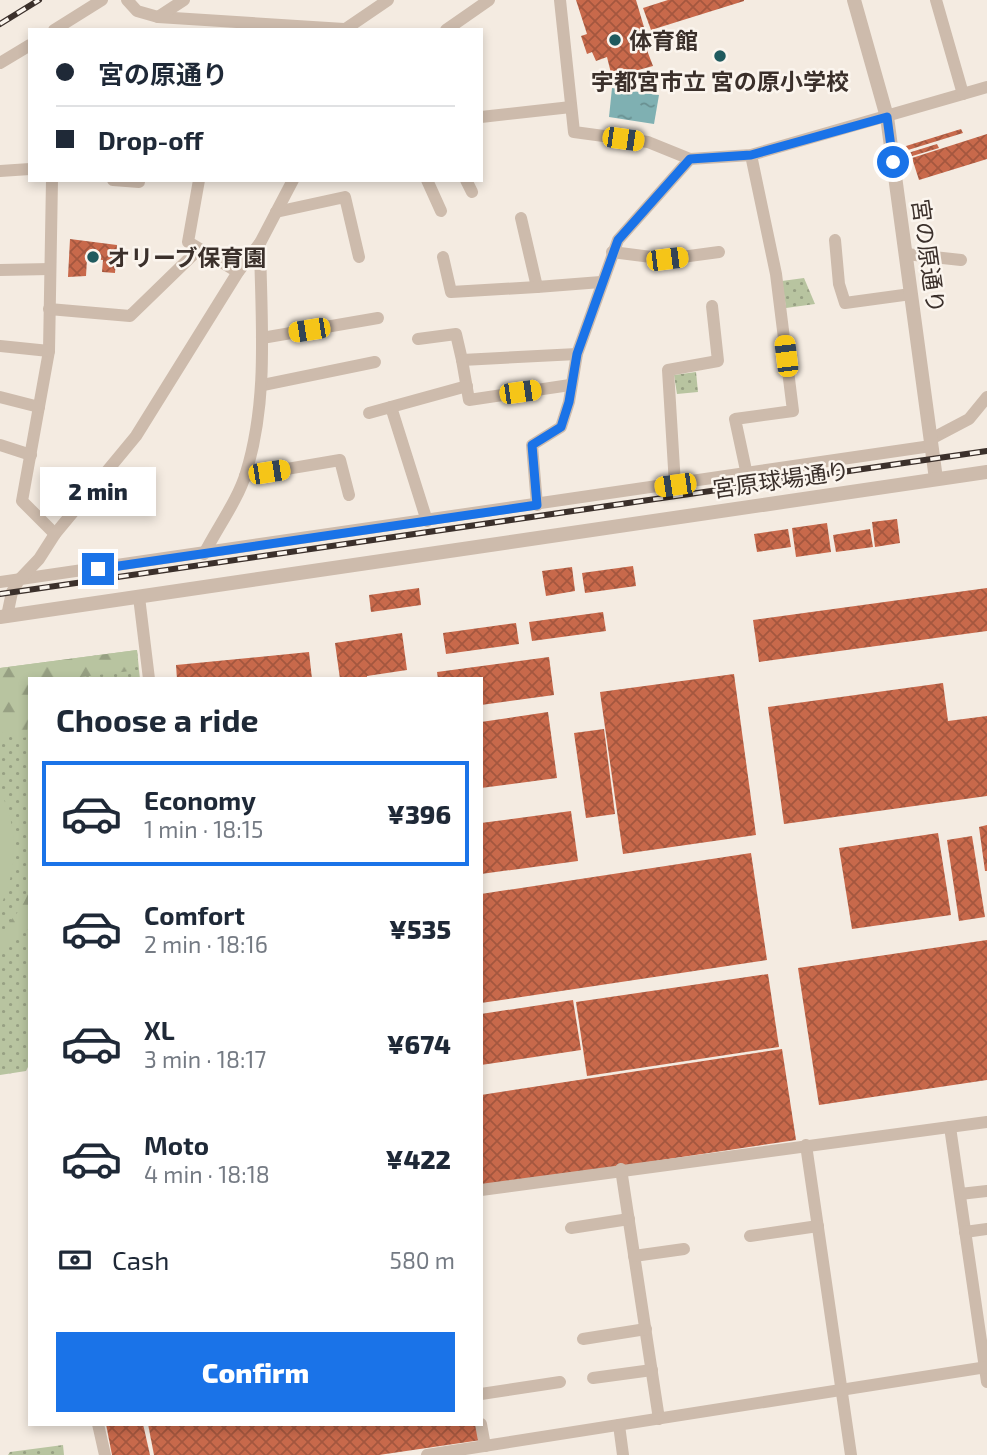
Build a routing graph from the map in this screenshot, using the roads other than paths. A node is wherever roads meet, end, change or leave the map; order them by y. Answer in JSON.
{"nodes":[{"id":1,"x":102,"y":0,"type":"edge"},
{"id":2,"x":127,"y":0,"type":"edge"},
{"id":3,"x":184,"y":0,"type":"edge"},
{"id":4,"x":388,"y":0,"type":"edge"},
{"id":5,"x":489,"y":0,"type":"edge"},
{"id":6,"x":560,"y":0,"type":"edge"},
{"id":7,"x":855,"y":0,"type":"edge"},
{"id":8,"x":936,"y":0,"type":"edge"},
{"id":9,"x":158,"y":17,"type":"junction"},
{"id":10,"x":57,"y":28,"type":"edge"},
{"id":11,"x":328,"y":28,"type":"edge"},
{"id":12,"x":346,"y":28,"type":"edge"},
{"id":13,"x":449,"y":28,"type":"edge"},
{"id":14,"x":28,"y":46,"type":"edge"},
{"id":15,"x":0,"y":63,"type":"edge"},
{"id":16,"x":987,"y":87,"type":"edge"},
{"id":17,"x":963,"y":94,"type":"junction"},
{"id":18,"x":571,"y":107,"type":"junction"},
{"id":19,"x":483,"y":117,"type":"edge"},
{"id":20,"x":887,"y":117,"type":"junction"},
{"id":21,"x":751,"y":155,"type":"junction"},
{"id":22,"x":690,"y":159,"type":"junction"},
{"id":23,"x":28,"y":169,"type":"edge"},
{"id":24,"x":0,"y":171,"type":"edge"},
{"id":25,"x":52,"y":182,"type":"edge"},
{"id":26,"x":200,"y":182,"type":"edge"},
{"id":27,"x":292,"y":182,"type":"edge"},
{"id":28,"x":428,"y":182,"type":"edge"},
{"id":29,"x":441,"y":211,"type":"dead end"},
{"id":30,"x":276,"y":212,"type":"junction"},
{"id":31,"x":521,"y":218,"type":"dead end"},
{"id":32,"x":835,"y":240,"type":"dead end"},
{"id":33,"x":260,"y":243,"type":"junction"},
{"id":34,"x":199,"y":249,"type":"junction"},
{"id":35,"x":719,"y":252,"type":"dead end"},
{"id":36,"x":612,"y":253,"type":"junction"},
{"id":37,"x":906,"y":254,"type":"junction"},
{"id":38,"x":359,"y":257,"type":"dead end"},
{"id":39,"x":443,"y":257,"type":"dead end"},
{"id":40,"x":961,"y":260,"type":"dead end"},
{"id":41,"x":50,"y":269,"type":"junction"},
{"id":42,"x":0,"y":270,"type":"edge"},
{"id":43,"x":238,"y":272,"type":"junction"},
{"id":44,"x":601,"y":282,"type":"junction"},
{"id":45,"x":537,"y":287,"type":"junction"},
{"id":46,"x":911,"y":294,"type":"junction"},
{"id":47,"x":712,"y":306,"type":"dead end"},
{"id":48,"x":49,"y":309,"type":"junction"},
{"id":49,"x":378,"y":318,"type":"dead end"},
{"id":50,"x":262,"y":338,"type":"junction"},
{"id":51,"x":418,"y":339,"type":"dead end"},
{"id":52,"x":0,"y":346,"type":"edge"},
{"id":53,"x":49,"y":351,"type":"junction"},
{"id":54,"x":577,"y":354,"type":"junction"},
{"id":55,"x":462,"y":360,"type":"junction"},
{"id":56,"x":375,"y":362,"type":"dead end"},
{"id":57,"x":263,"y":385,"type":"junction"},
{"id":58,"x":570,"y":385,"type":"junction"},
{"id":59,"x":467,"y":386,"type":"junction"},
{"id":60,"x":0,"y":397,"type":"edge"},
{"id":61,"x":987,"y":397,"type":"edge"},
{"id":62,"x":39,"y":407,"type":"junction"},
{"id":63,"x":391,"y":407,"type":"junction"},
{"id":64,"x":369,"y":413,"type":"dead end"},
{"id":65,"x":931,"y":442,"type":"junction"},
{"id":66,"x":0,"y":445,"type":"edge"},
{"id":67,"x":31,"y":455,"type":"junction"},
{"id":68,"x":987,"y":472,"type":"edge"},
{"id":69,"x":747,"y":475,"type":"junction"},
{"id":70,"x":245,"y":476,"type":"junction"},
{"id":71,"x":936,"y":479,"type":"junction"},
{"id":72,"x":675,"y":485,"type":"junction"},
{"id":73,"x":349,"y":495,"type":"dead end"},
{"id":74,"x":537,"y":505,"type":"junction"},
{"id":75,"x":427,"y":521,"type":"junction"},
{"id":76,"x":55,"y":534,"type":"junction"},
{"id":77,"x":204,"y":554,"type":"junction"},
{"id":78,"x":19,"y":580,"type":"junction"},
{"id":79,"x":0,"y":582,"type":"edge"},
{"id":80,"x":139,"y":597,"type":"junction"},
{"id":81,"x":3,"y":617,"type":"edge"},
{"id":82,"x":149,"y":677,"type":"edge"},
{"id":83,"x":987,"y":1122,"type":"edge"},
{"id":84,"x":950,"y":1127,"type":"junction"},
{"id":85,"x":806,"y":1145,"type":"junction"},
{"id":86,"x":621,"y":1169,"type":"junction"},
{"id":87,"x":483,"y":1190,"type":"edge"},
{"id":88,"x":987,"y":1191,"type":"edge"},
{"id":89,"x":960,"y":1194,"type":"junction"},
{"id":90,"x":629,"y":1219,"type":"junction"},
{"id":91,"x":818,"y":1226,"type":"junction"},
{"id":92,"x":571,"y":1228,"type":"dead end"},
{"id":93,"x":987,"y":1229,"type":"edge"},
{"id":94,"x":965,"y":1232,"type":"junction"},
{"id":95,"x":750,"y":1236,"type":"dead end"},
{"id":96,"x":684,"y":1249,"type":"dead end"},
{"id":97,"x":634,"y":1256,"type":"junction"},
{"id":98,"x":646,"y":1329,"type":"junction"},
{"id":99,"x":583,"y":1339,"type":"dead end"},
{"id":100,"x":986,"y":1367,"type":"edge"},
{"id":101,"x":652,"y":1370,"type":"junction"},
{"id":102,"x":593,"y":1378,"type":"dead end"},
{"id":103,"x":560,"y":1382,"type":"dead end"},
{"id":104,"x":987,"y":1382,"type":"edge"},
{"id":105,"x":841,"y":1390,"type":"junction"},
{"id":106,"x":483,"y":1394,"type":"edge"},
{"id":107,"x":659,"y":1419,"type":"junction"},
{"id":108,"x":619,"y":1425,"type":"junction"},
{"id":109,"x":98,"y":1426,"type":"edge"},
{"id":110,"x":481,"y":1426,"type":"edge"},
{"id":111,"x":485,"y":1446,"type":"junction"},
{"id":112,"x":105,"y":1455,"type":"edge"},
{"id":113,"x":426,"y":1455,"type":"edge"},
{"id":114,"x":623,"y":1455,"type":"edge"},
{"id":115,"x":851,"y":1455,"type":"edge"}],
"edges":[{"from":1,"to":10,"type":"street"},
{"from":2,"to":9,"type":"street"},
{"from":3,"to":9,"type":"street"},
{"from":4,"to":12,"type":"street"},
{"from":5,"to":13,"type":"street"},
{"from":6,"to":18,"type":"street"},
{"from":7,"to":20,"type":"street","name":"宮の原通り"},
{"from":8,"to":17,"type":"street"},
{"from":9,"to":11,"type":"street"},
{"from":14,"to":15,"type":"street"},
{"from":16,"to":17,"type":"street"},
{"from":17,"to":20,"type":"street"},
{"from":18,"to":19,"type":"street"},
{"from":18,"to":22,"type":"street"},
{"from":20,"to":21,"type":"street"},
{"from":20,"to":37,"type":"street","name":"宮の原通り"},
{"from":21,"to":22,"type":"street"},
{"from":21,"to":69,"type":"street"},
{"from":22,"to":36,"type":"street"},
{"from":23,"to":24,"type":"street"},
{"from":25,"to":41,"type":"street"},
{"from":26,"to":34,"type":"street"},
{"from":27,"to":30,"type":"street"},
{"from":28,"to":29,"type":"street"},
{"from":30,"to":33,"type":"street"},
{"from":30,"to":38,"type":"street"},
{"from":31,"to":45,"type":"street"},
{"from":32,"to":46,"type":"street"},
{"from":33,"to":43,"type":"street"},
{"from":33,"to":50,"type":"street"},
{"from":34,"to":43,"type":"street"},
{"from":34,"to":48,"type":"street"},
{"from":35,"to":36,"type":"street"},
{"from":36,"to":44,"type":"street"},
{"from":37,"to":40,"type":"street"},
{"from":37,"to":46,"type":"street","name":"宮の原通り"},
{"from":39,"to":45,"type":"street"},
{"from":41,"to":42,"type":"street"},
{"from":41,"to":48,"type":"street"},
{"from":43,"to":76,"type":"street"},
{"from":44,"to":45,"type":"street"},
{"from":44,"to":54,"type":"street"},
{"from":46,"to":65,"type":"street","name":"宮の原通り"},
{"from":47,"to":72,"type":"street"},
{"from":48,"to":53,"type":"street"},
{"from":49,"to":50,"type":"street"},
{"from":50,"to":57,"type":"street"},
{"from":51,"to":55,"type":"street"},
{"from":52,"to":53,"type":"street"},
{"from":53,"to":62,"type":"street"},
{"from":54,"to":55,"type":"street"},
{"from":54,"to":58,"type":"street"},
{"from":55,"to":59,"type":"street"},
{"from":56,"to":57,"type":"street"},
{"from":57,"to":70,"type":"street"},
{"from":58,"to":59,"type":"street"},
{"from":58,"to":74,"type":"street"},
{"from":59,"to":63,"type":"street"},
{"from":60,"to":62,"type":"street"},
{"from":61,"to":65,"type":"street"},
{"from":62,"to":67,"type":"street"},
{"from":63,"to":64,"type":"street"},
{"from":63,"to":75,"type":"street"},
{"from":65,"to":69,"type":"street"},
{"from":65,"to":71,"type":"street","name":"宮の原通り"},
{"from":66,"to":67,"type":"street"},
{"from":67,"to":76,"type":"street"},
{"from":68,"to":71,"type":"street","name":"宮原球場通り"},
{"from":69,"to":72,"type":"street"},
{"from":70,"to":73,"type":"street"},
{"from":70,"to":77,"type":"street"},
{"from":71,"to":80,"type":"street","name":"宮原球場通り"},
{"from":72,"to":74,"type":"street"},
{"from":74,"to":75,"type":"street"},
{"from":75,"to":77,"type":"street"},
{"from":76,"to":78,"type":"street"},
{"from":77,"to":78,"type":"street"},
{"from":78,"to":79,"type":"street"},
{"from":78,"to":81,"type":"street"},
{"from":80,"to":81,"type":"street","name":"宮原球場通り"},
{"from":80,"to":82,"type":"street"},
{"from":83,"to":84,"type":"street"},
{"from":84,"to":85,"type":"street"},
{"from":84,"to":89,"type":"street"},
{"from":85,"to":86,"type":"street"},
{"from":85,"to":91,"type":"street"},
{"from":86,"to":87,"type":"street"},
{"from":86,"to":90,"type":"street"},
{"from":88,"to":89,"type":"street"},
{"from":89,"to":94,"type":"street"},
{"from":90,"to":92,"type":"street"},
{"from":90,"to":97,"type":"street"},
{"from":91,"to":95,"type":"street"},
{"from":91,"to":105,"type":"street"},
{"from":93,"to":94,"type":"street"},
{"from":94,"to":100,"type":"street"},
{"from":96,"to":97,"type":"street"},
{"from":97,"to":98,"type":"street"},
{"from":98,"to":99,"type":"street"},
{"from":98,"to":101,"type":"street"},
{"from":100,"to":104,"type":"street"},
{"from":100,"to":105,"type":"street"},
{"from":101,"to":102,"type":"street"},
{"from":101,"to":107,"type":"street"},
{"from":103,"to":106,"type":"street"},
{"from":105,"to":107,"type":"street"},
{"from":105,"to":115,"type":"street"},
{"from":107,"to":108,"type":"street"},
{"from":108,"to":111,"type":"street"},
{"from":108,"to":114,"type":"street"},
{"from":109,"to":112,"type":"street"},
{"from":110,"to":111,"type":"street"},
{"from":111,"to":113,"type":"street"}]}
